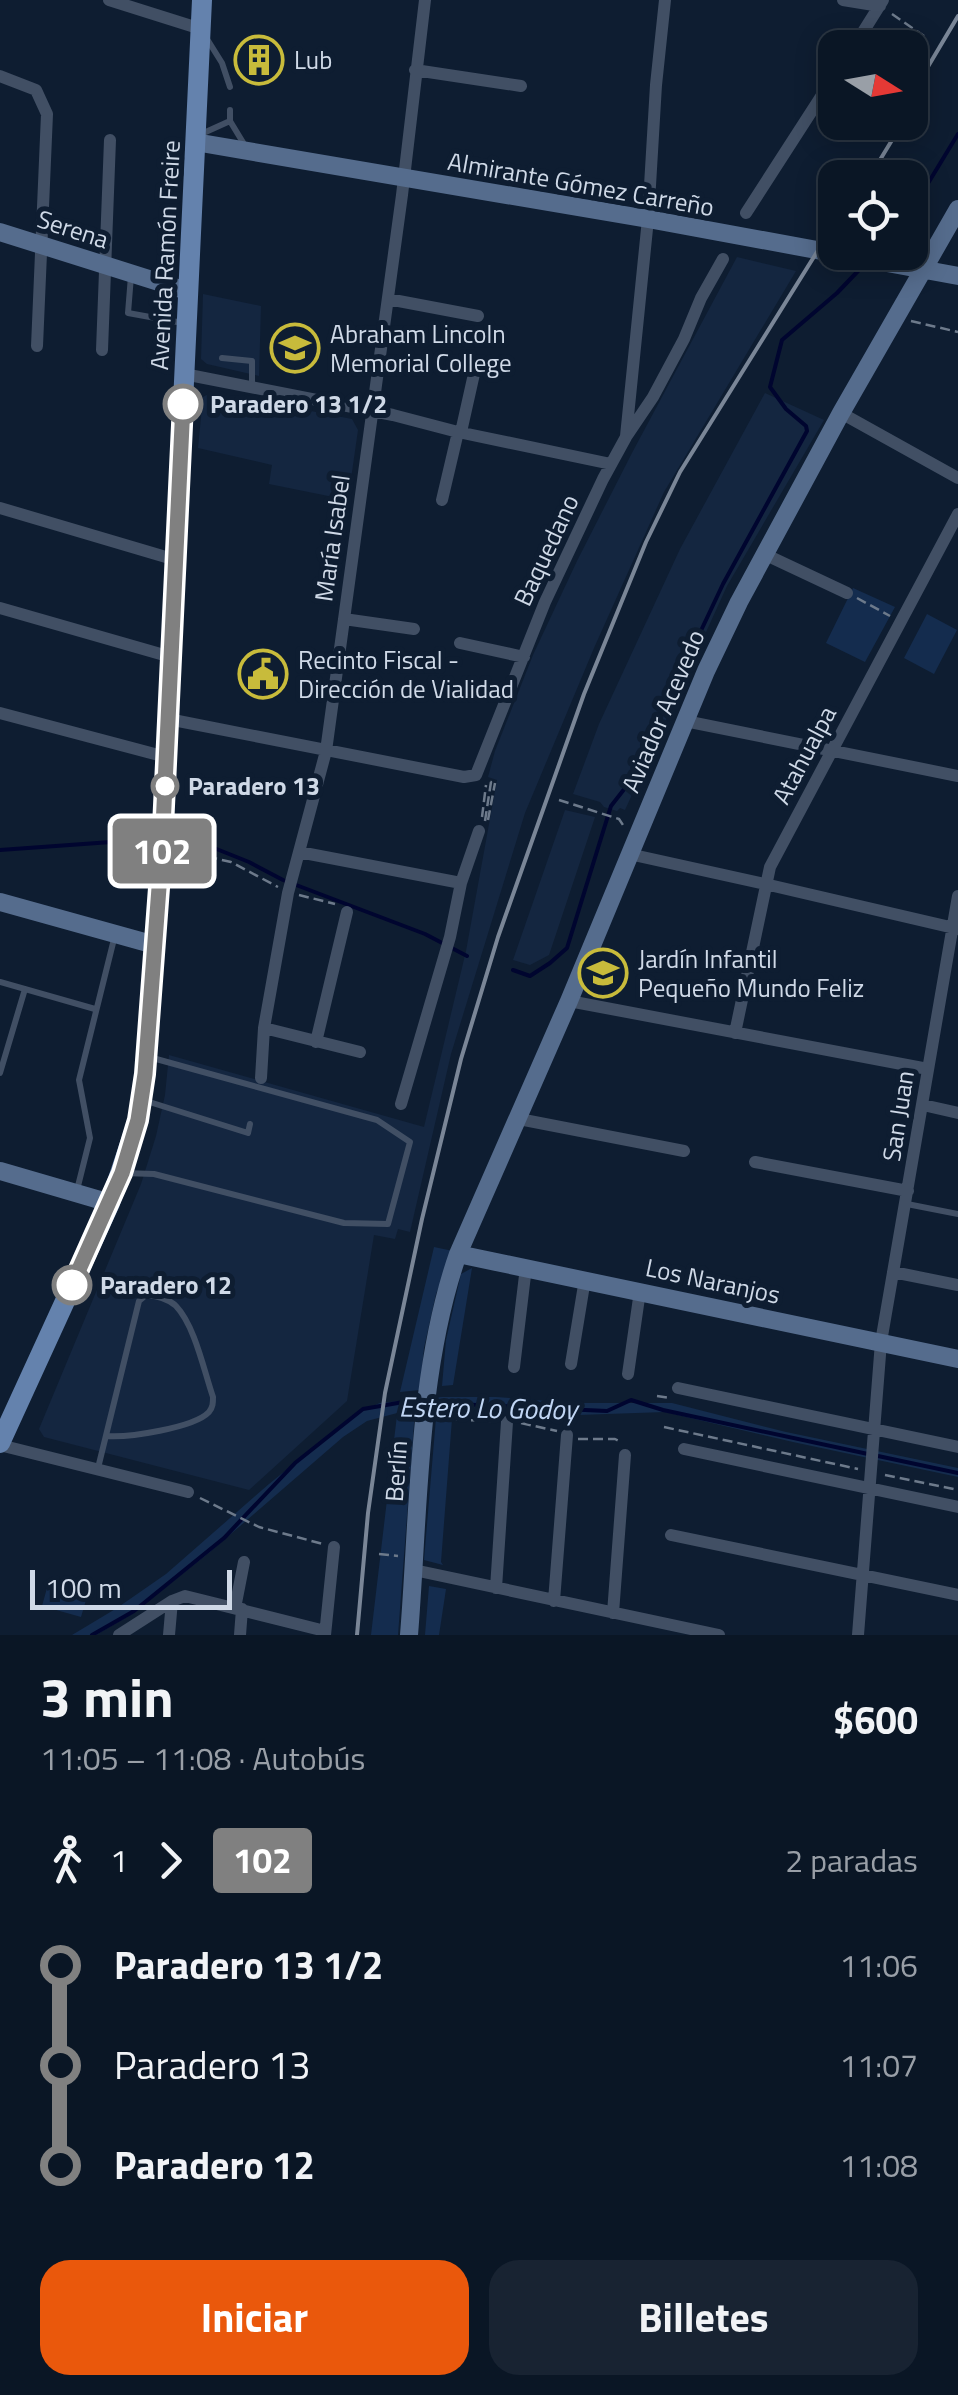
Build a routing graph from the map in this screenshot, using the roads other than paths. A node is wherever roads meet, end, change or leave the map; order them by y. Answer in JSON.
{"nodes":[{"id":1,"x":108,"y":0,"type":"edge"},
{"id":2,"x":202,"y":0,"type":"edge"},
{"id":3,"x":425,"y":0,"type":"edge"},
{"id":4,"x":665,"y":0,"type":"edge"},
{"id":5,"x":843,"y":0,"type":"edge"},
{"id":6,"x":882,"y":3,"type":"edge"},
{"id":7,"x":200,"y":30,"type":"junction"},
{"id":8,"x":865,"y":30,"type":"edge"},
{"id":9,"x":415,"y":70,"type":"junction"},
{"id":10,"x":0,"y":76,"type":"edge"},
{"id":11,"x":522,"y":86,"type":"dead end"},
{"id":12,"x":230,"y":87,"type":"dead end"},
{"id":13,"x":818,"y":101,"type":"edge"},
{"id":14,"x":230,"y":110,"type":"dead end"},
{"id":15,"x":230,"y":120,"type":"junction"},
{"id":16,"x":195,"y":139,"type":"junction"},
{"id":17,"x":110,"y":140,"type":"dead end"},
{"id":18,"x":249,"y":152,"type":"junction"},
{"id":19,"x":404,"y":178,"type":"junction"},
{"id":20,"x":958,"y":209,"type":"edge"},
{"id":21,"x":746,"y":213,"type":"dead end"},
{"id":22,"x":648,"y":219,"type":"junction"},
{"id":23,"x":0,"y":232,"type":"edge"},
{"id":24,"x":42,"y":246,"type":"junction"},
{"id":25,"x":818,"y":250,"type":"edge"},
{"id":26,"x":723,"y":258,"type":"dead end"},
{"id":27,"x":928,"y":260,"type":"edge"},
{"id":28,"x":106,"y":267,"type":"junction"},
{"id":29,"x":922,"y":270,"type":"edge"},
{"id":30,"x":928,"y":270,"type":"edge"},
{"id":31,"x":131,"y":275,"type":"junction"},
{"id":32,"x":958,"y":276,"type":"edge"},
{"id":33,"x":187,"y":291,"type":"junction"},
{"id":34,"x":388,"y":299,"type":"junction"},
{"id":35,"x":478,"y":316,"type":"dead end"},
{"id":36,"x":186,"y":324,"type":"junction"},
{"id":37,"x":38,"y":346,"type":"dead end"},
{"id":38,"x":102,"y":350,"type":"dead end"},
{"id":39,"x":222,"y":358,"type":"dead end"},
{"id":40,"x":476,"y":365,"type":"dead end"},
{"id":41,"x":184,"y":374,"type":"junction"},
{"id":42,"x":252,"y":387,"type":"junction"},
{"id":43,"x":372,"y":411,"type":"junction"},
{"id":44,"x":841,"y":413,"type":"junction"},
{"id":45,"x":460,"y":432,"type":"junction"},
{"id":46,"x":626,"y":438,"type":"junction"},
{"id":47,"x":611,"y":464,"type":"junction"},
{"id":48,"x":958,"y":478,"type":"edge"},
{"id":49,"x":442,"y":500,"type":"dead end"},
{"id":50,"x":0,"y":508,"type":"edge"},
{"id":51,"x":958,"y":514,"type":"edge"},
{"id":52,"x":764,"y":554,"type":"junction"},
{"id":53,"x":176,"y":560,"type":"junction"},
{"id":54,"x":847,"y":593,"type":"road end"},
{"id":55,"x":0,"y":608,"type":"edge"},
{"id":56,"x":344,"y":619,"type":"junction"},
{"id":57,"x":414,"y":629,"type":"dead end"},
{"id":58,"x":460,"y":642,"type":"dead end"},
{"id":59,"x":170,"y":657,"type":"junction"},
{"id":60,"x":524,"y":657,"type":"junction"},
{"id":61,"x":0,"y":714,"type":"edge"},
{"id":62,"x":168,"y":719,"type":"junction"},
{"id":63,"x":685,"y":721,"type":"junction"},
{"id":64,"x":832,"y":749,"type":"junction"},
{"id":65,"x":326,"y":751,"type":"junction"},
{"id":66,"x":166,"y":757,"type":"junction"},
{"id":67,"x":958,"y":776,"type":"edge"},
{"id":68,"x":483,"y":829,"type":"road end"},
{"id":69,"x":299,"y":852,"type":"junction"},
{"id":70,"x":629,"y":854,"type":"junction"},
{"id":71,"x":461,"y":883,"type":"junction"},
{"id":72,"x":766,"y":884,"type":"junction"},
{"id":73,"x":958,"y":896,"type":"edge"},
{"id":74,"x":0,"y":902,"type":"edge"},
{"id":75,"x":347,"y":912,"type":"road end"},
{"id":76,"x":955,"y":928,"type":"edge"},
{"id":77,"x":116,"y":934,"type":"junction"},
{"id":78,"x":155,"y":945,"type":"junction"},
{"id":79,"x":0,"y":982,"type":"edge"},
{"id":80,"x":24,"y":989,"type":"junction"},
{"id":81,"x":569,"y":1001,"type":"junction"},
{"id":82,"x":95,"y":1010,"type":"junction"},
{"id":83,"x":264,"y":1028,"type":"junction"},
{"id":84,"x":735,"y":1033,"type":"junction"},
{"id":85,"x":316,"y":1042,"type":"junction"},
{"id":86,"x":3,"y":1049,"type":"edge"},
{"id":87,"x":360,"y":1052,"type":"dead end"},
{"id":88,"x":147,"y":1056,"type":"junction"},
{"id":89,"x":928,"y":1069,"type":"junction"},
{"id":90,"x":0,"y":1073,"type":"edge"},
{"id":91,"x":260,"y":1086,"type":"junction"},
{"id":92,"x":142,"y":1100,"type":"junction"},
{"id":93,"x":401,"y":1104,"type":"dead end"},
{"id":94,"x":923,"y":1105,"type":"junction"},
{"id":95,"x":958,"y":1113,"type":"edge"},
{"id":96,"x":518,"y":1119,"type":"junction"},
{"id":97,"x":250,"y":1124,"type":"dead end"},
{"id":98,"x":684,"y":1151,"type":"dead end"},
{"id":99,"x":756,"y":1162,"type":"dead end"},
{"id":100,"x":0,"y":1171,"type":"edge"},
{"id":101,"x":122,"y":1173,"type":"junction"},
{"id":102,"x":76,"y":1193,"type":"junction"},
{"id":103,"x":907,"y":1197,"type":"junction"},
{"id":104,"x":110,"y":1204,"type":"junction"},
{"id":105,"x":958,"y":1214,"type":"edge"},
{"id":106,"x":458,"y":1254,"type":"junction"},
{"id":107,"x":526,"y":1267,"type":"junction"},
{"id":108,"x":894,"y":1272,"type":"junction"},
{"id":109,"x":585,"y":1279,"type":"junction"},
{"id":110,"x":958,"y":1285,"type":"edge"},
{"id":111,"x":640,"y":1291,"type":"junction"},
{"id":112,"x":880,"y":1342,"type":"junction"},
{"id":113,"x":958,"y":1358,"type":"edge"},
{"id":114,"x":571,"y":1364,"type":"dead end"},
{"id":115,"x":514,"y":1367,"type":"dead end"},
{"id":116,"x":628,"y":1374,"type":"dead end"},
{"id":117,"x":678,"y":1388,"type":"dead end"},
{"id":118,"x":507,"y":1422,"type":"dead end"},
{"id":119,"x":106,"y":1436,"type":"junction"},
{"id":120,"x":875,"y":1436,"type":"junction"},
{"id":121,"x":567,"y":1437,"type":"road end"},
{"id":122,"x":0,"y":1444,"type":"edge"},
{"id":123,"x":958,"y":1447,"type":"edge"},
{"id":124,"x":684,"y":1449,"type":"dead end"},
{"id":125,"x":625,"y":1454,"type":"road end"},
{"id":126,"x":98,"y":1469,"type":"junction"},
{"id":127,"x":870,"y":1488,"type":"junction"},
{"id":128,"x":188,"y":1492,"type":"road end"},
{"id":129,"x":958,"y":1507,"type":"edge"},
{"id":130,"x":671,"y":1535,"type":"dead end"},
{"id":131,"x":334,"y":1547,"type":"road end"},
{"id":132,"x":244,"y":1562,"type":"dead end"},
{"id":133,"x":414,"y":1564,"type":"junction"},
{"id":134,"x":863,"y":1574,"type":"junction"},
{"id":135,"x":496,"y":1588,"type":"junction"},
{"id":136,"x":958,"y":1594,"type":"edge"},
{"id":137,"x":172,"y":1601,"type":"junction"},
{"id":138,"x":554,"y":1601,"type":"junction"},
{"id":139,"x":238,"y":1609,"type":"junction"},
{"id":140,"x":614,"y":1613,"type":"junction"},
{"id":141,"x":661,"y":1629,"type":"edge"},
{"id":142,"x":325,"y":1633,"type":"edge"},
{"id":143,"x":119,"y":1635,"type":"edge"},
{"id":144,"x":169,"y":1635,"type":"edge"},
{"id":145,"x":240,"y":1635,"type":"edge"},
{"id":146,"x":409,"y":1635,"type":"edge"},
{"id":147,"x":719,"y":1635,"type":"edge"},
{"id":148,"x":858,"y":1635,"type":"edge"}],
"edges":[{"from":1,"to":7,"type":"street"},
{"from":2,"to":7,"type":"main road","name":"Avenida Ramón Freire"},
{"from":3,"to":9,"type":"street","name":"María Isabel"},
{"from":4,"to":22,"type":"street"},
{"from":5,"to":6,"type":"street"},
{"from":6,"to":8,"type":"street"},
{"from":7,"to":12,"type":"lane"},
{"from":7,"to":16,"type":"main road","name":"Avenida Ramón Freire"},
{"from":9,"to":11,"type":"street"},
{"from":9,"to":19,"type":"street","name":"María Isabel"},
{"from":10,"to":24,"type":"street"},
{"from":13,"to":21,"type":"street"},
{"from":14,"to":15,"type":"lane"},
{"from":15,"to":16,"type":"lane"},
{"from":15,"to":18,"type":"lane"},
{"from":16,"to":18,"type":"main road","name":"Almirante Gómez Carreño"},
{"from":16,"to":33,"type":"main road","name":"Avenida Ramón Freire"},
{"from":17,"to":28,"type":"street"},
{"from":18,"to":19,"type":"main road","name":"Almirante Gómez Carreño"},
{"from":19,"to":22,"type":"main road","name":"Almirante Gómez Carreño"},
{"from":19,"to":34,"type":"street","name":"María Isabel"},
{"from":20,"to":27,"type":"main road","name":"Aviador Acevedo"},
{"from":22,"to":25,"type":"main road","name":"Almirante Gómez Carreño"},
{"from":22,"to":46,"type":"street"},
{"from":23,"to":24,"type":"main road","name":"Serena"},
{"from":24,"to":28,"type":"main road","name":"Serena"},
{"from":24,"to":37,"type":"street"},
{"from":26,"to":46,"type":"street","name":"Baquedano"},
{"from":28,"to":31,"type":"main road","name":"Serena"},
{"from":28,"to":38,"type":"street"},
{"from":29,"to":44,"type":"main road","name":"Aviador Acevedo"},
{"from":30,"to":32,"type":"main road","name":"Almirante Gómez Carreño"},
{"from":31,"to":33,"type":"main road","name":"Serena"},
{"from":31,"to":36,"type":"lane"},
{"from":33,"to":36,"type":"main road","name":"Avenida Ramón Freire"},
{"from":34,"to":35,"type":"street"},
{"from":34,"to":43,"type":"street","name":"María Isabel"},
{"from":36,"to":41,"type":"main road","name":"Avenida Ramón Freire"},
{"from":39,"to":42,"type":"lane"},
{"from":40,"to":45,"type":"street"},
{"from":41,"to":42,"type":"street"},
{"from":41,"to":53,"type":"main road","name":"Avenida Ramón Freire"},
{"from":42,"to":43,"type":"street"},
{"from":43,"to":45,"type":"street"},
{"from":43,"to":56,"type":"street","name":"María Isabel"},
{"from":44,"to":48,"type":"street"},
{"from":44,"to":52,"type":"main road","name":"Aviador Acevedo"},
{"from":45,"to":47,"type":"street"},
{"from":45,"to":49,"type":"street"},
{"from":46,"to":47,"type":"street","name":"Baquedano"},
{"from":47,"to":60,"type":"street","name":"Baquedano"},
{"from":50,"to":53,"type":"street"},
{"from":51,"to":64,"type":"street","name":"Atahualpa"},
{"from":52,"to":54,"type":"street"},
{"from":52,"to":63,"type":"main road","name":"Aviador Acevedo"},
{"from":53,"to":59,"type":"main road","name":"Avenida Ramón Freire"},
{"from":55,"to":59,"type":"street"},
{"from":56,"to":57,"type":"street"},
{"from":56,"to":65,"type":"street","name":"María Isabel"},
{"from":58,"to":60,"type":"street"},
{"from":59,"to":62,"type":"main road","name":"Avenida Ramón Freire"},
{"from":60,"to":65,"type":"street","name":"Baquedano"},
{"from":61,"to":66,"type":"street"},
{"from":62,"to":65,"type":"street"},
{"from":62,"to":66,"type":"main road","name":"Avenida Ramón Freire"},
{"from":63,"to":64,"type":"street"},
{"from":63,"to":70,"type":"main road","name":"Aviador Acevedo"},
{"from":64,"to":67,"type":"street"},
{"from":64,"to":72,"type":"street","name":"Atahualpa"},
{"from":65,"to":69,"type":"street","name":"María Isabel"},
{"from":66,"to":78,"type":"main road","name":"Avenida Ramón Freire"},
{"from":68,"to":71,"type":"street"},
{"from":69,"to":71,"type":"street"},
{"from":69,"to":83,"type":"street","name":"María Isabel"},
{"from":70,"to":72,"type":"street"},
{"from":70,"to":81,"type":"main road","name":"Aviador Acevedo"},
{"from":71,"to":93,"type":"street"},
{"from":72,"to":76,"type":"street"},
{"from":72,"to":84,"type":"street","name":"Atahualpa"},
{"from":73,"to":76,"type":"street","name":"San Juan"},
{"from":74,"to":77,"type":"main road"},
{"from":75,"to":85,"type":"street"},
{"from":76,"to":89,"type":"street","name":"San Juan"},
{"from":77,"to":78,"type":"main road"},
{"from":77,"to":82,"type":"lane"},
{"from":78,"to":88,"type":"main road","name":"Avenida Ramón Freire"},
{"from":79,"to":80,"type":"lane"},
{"from":80,"to":82,"type":"lane"},
{"from":80,"to":86,"type":"lane"},
{"from":81,"to":84,"type":"street"},
{"from":81,"to":96,"type":"main road","name":"Aviador Acevedo"},
{"from":82,"to":102,"type":"lane"},
{"from":83,"to":85,"type":"street"},
{"from":83,"to":91,"type":"street","name":"María Isabel"},
{"from":84,"to":89,"type":"street"},
{"from":85,"to":87,"type":"street"},
{"from":86,"to":90,"type":"lane"},
{"from":88,"to":91,"type":"lane"},
{"from":88,"to":92,"type":"main road","name":"Avenida Ramón Freire"},
{"from":89,"to":94,"type":"street","name":"San Juan"},
{"from":91,"to":101,"type":"lane"},
{"from":92,"to":97,"type":"lane"},
{"from":92,"to":101,"type":"main road","name":"Avenida Ramón Freire"},
{"from":94,"to":95,"type":"street"},
{"from":94,"to":103,"type":"street","name":"San Juan"},
{"from":96,"to":98,"type":"street"},
{"from":96,"to":106,"type":"main road","name":"Aviador Acevedo"},
{"from":99,"to":103,"type":"street"},
{"from":100,"to":102,"type":"main road"},
{"from":101,"to":104,"type":"main road","name":"Avenida Ramón Freire"},
{"from":102,"to":104,"type":"main road"},
{"from":103,"to":105,"type":"lane"},
{"from":103,"to":108,"type":"street","name":"San Juan"},
{"from":104,"to":122,"type":"main road","name":"Avenida Ramón Freire"},
{"from":106,"to":107,"type":"main road","name":"Los Naranjos"},
{"from":106,"to":133,"type":"main road","name":"Berlín"},
{"from":107,"to":109,"type":"main road","name":"Los Naranjos"},
{"from":107,"to":115,"type":"street"},
{"from":108,"to":110,"type":"street"},
{"from":108,"to":112,"type":"street","name":"San Juan"},
{"from":109,"to":111,"type":"main road","name":"Los Naranjos"},
{"from":109,"to":114,"type":"street"},
{"from":111,"to":112,"type":"main road","name":"Los Naranjos"},
{"from":111,"to":116,"type":"street"},
{"from":112,"to":113,"type":"main road","name":"Los Naranjos"},
{"from":112,"to":120,"type":"street","name":"San Juan"},
{"from":117,"to":120,"type":"street"},
{"from":118,"to":135,"type":"street"},
{"from":119,"to":119,"type":"lane"},
{"from":119,"to":126,"type":"lane"},
{"from":120,"to":123,"type":"street"},
{"from":120,"to":127,"type":"street","name":"San Juan"},
{"from":121,"to":138,"type":"street"},
{"from":122,"to":126,"type":"street"},
{"from":124,"to":127,"type":"street"},
{"from":125,"to":140,"type":"street"},
{"from":126,"to":128,"type":"street"},
{"from":127,"to":129,"type":"street"},
{"from":127,"to":134,"type":"street","name":"San Juan"},
{"from":130,"to":134,"type":"street"},
{"from":131,"to":142,"type":"street"},
{"from":132,"to":139,"type":"street"},
{"from":133,"to":135,"type":"street"},
{"from":133,"to":146,"type":"main road","name":"Berlín"},
{"from":134,"to":136,"type":"street"},
{"from":134,"to":148,"type":"street","name":"San Juan"},
{"from":135,"to":138,"type":"street"},
{"from":137,"to":139,"type":"street"},
{"from":137,"to":143,"type":"street"},
{"from":137,"to":144,"type":"street"},
{"from":138,"to":140,"type":"street"},
{"from":139,"to":142,"type":"street"},
{"from":139,"to":145,"type":"street"},
{"from":140,"to":141,"type":"street"},
{"from":141,"to":147,"type":"street"}]}
